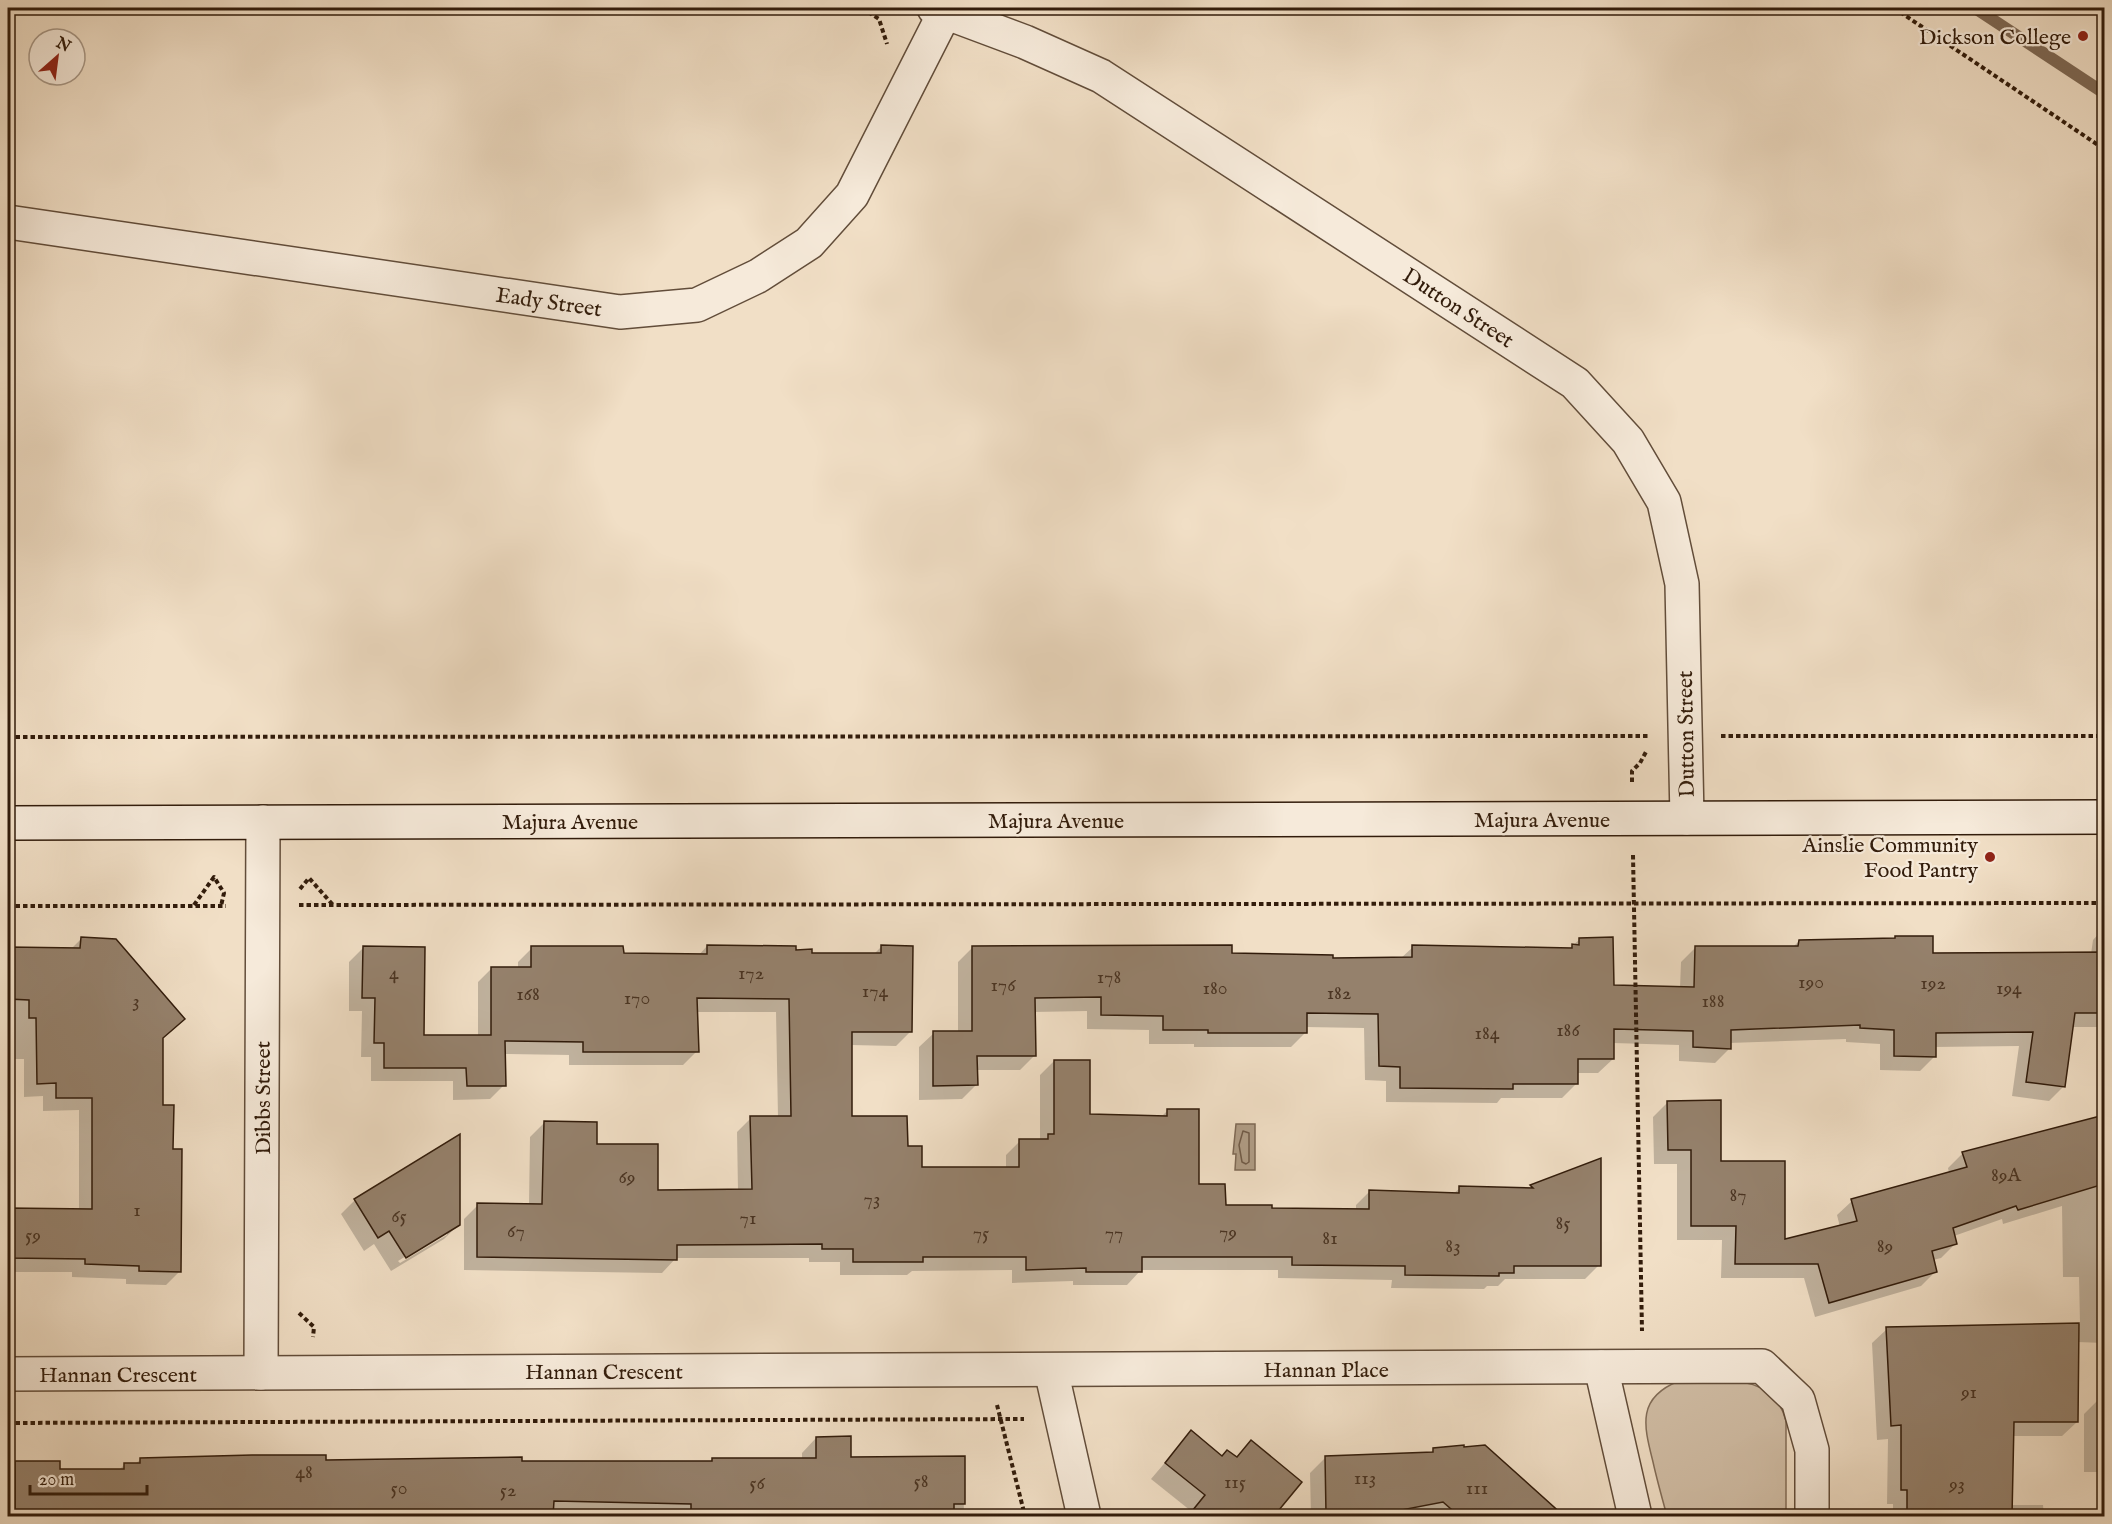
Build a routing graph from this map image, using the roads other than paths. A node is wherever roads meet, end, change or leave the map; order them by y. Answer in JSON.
{"nodes":[{"id":1,"x":940,"y":10,"type":"edge"},
{"id":2,"x":8,"y":222,"type":"edge"},
{"id":3,"x":1687,"y":818,"type":"junction"},
{"id":4,"x":2104,"y":818,"type":"edge"},
{"id":5,"x":263,"y":822,"type":"junction"},
{"id":6,"x":8,"y":823,"type":"edge"},
{"id":7,"x":1601,"y":1367,"type":"junction"},
{"id":8,"x":1051,"y":1370,"type":"junction"},
{"id":9,"x":261,"y":1373,"type":"junction"},
{"id":10,"x":8,"y":1374,"type":"edge"},
{"id":11,"x":1084,"y":1516,"type":"edge"},
{"id":12,"x":1635,"y":1516,"type":"edge"},
{"id":13,"x":1812,"y":1516,"type":"edge"}],
"edges":[{"from":1,"to":2,"type":"street","name":"Eady Street"},
{"from":1,"to":3,"type":"street","name":"Dutton Street"},
{"from":3,"to":4,"type":"street","name":"Majura Avenue"},
{"from":3,"to":5,"type":"street","name":"Majura Avenue"},
{"from":5,"to":6,"type":"street","name":"Majura Avenue"},
{"from":5,"to":9,"type":"street","name":"Dibbs Street"},
{"from":7,"to":8,"type":"street","name":"Hannan Place"},
{"from":7,"to":12,"type":"street"},
{"from":7,"to":13,"type":"street","name":"Hannan Place"},
{"from":8,"to":9,"type":"street","name":"Hannan Crescent"},
{"from":8,"to":11,"type":"street"},
{"from":9,"to":10,"type":"street","name":"Hannan Crescent"}]}
